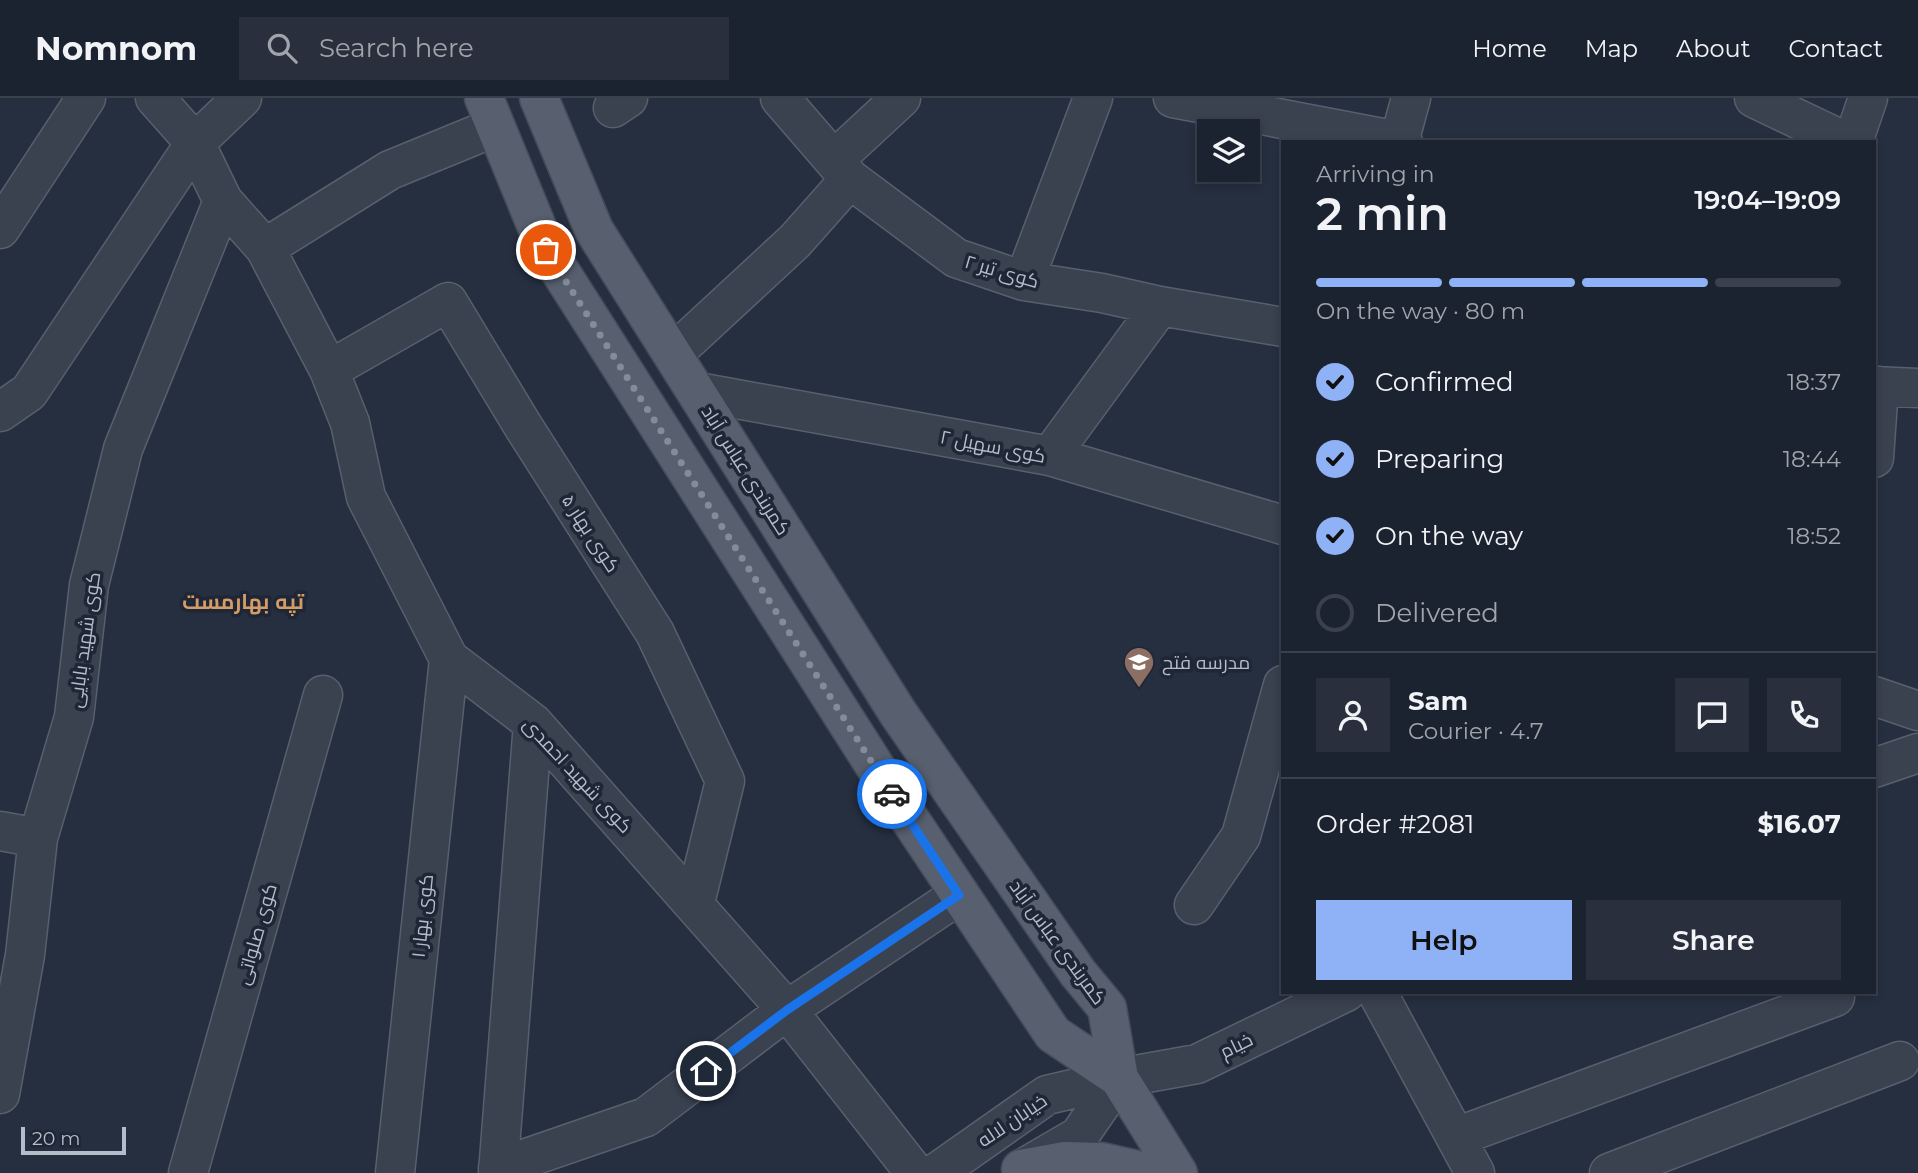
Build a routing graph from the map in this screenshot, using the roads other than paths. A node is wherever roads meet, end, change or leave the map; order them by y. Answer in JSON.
{"nodes":[{"id":1,"x":86,"y":98,"type":"edge"},
{"id":2,"x":155,"y":98,"type":"edge"},
{"id":3,"x":242,"y":98,"type":"edge"},
{"id":4,"x":540,"y":98,"type":"edge"},
{"id":5,"x":780,"y":98,"type":"edge"},
{"id":6,"x":901,"y":98,"type":"edge"},
{"id":7,"x":1093,"y":98,"type":"edge"},
{"id":8,"x":1173,"y":98,"type":"edge"},
{"id":9,"x":1411,"y":98,"type":"edge"},
{"id":10,"x":1754,"y":98,"type":"edge"},
{"id":11,"x":1868,"y":98,"type":"edge"},
{"id":12,"x":490,"y":113,"type":"edge"},
{"id":13,"x":1390,"y":140,"type":"edge"},
{"id":14,"x":1400,"y":140,"type":"edge"},
{"id":15,"x":1842,"y":140,"type":"edge"},
{"id":16,"x":1854,"y":140,"type":"edge"},
{"id":17,"x":195,"y":144,"type":"junction"},
{"id":18,"x":842,"y":170,"type":"junction"},
{"id":19,"x":223,"y":201,"type":"junction"},
{"id":20,"x":0,"y":229,"type":"edge"},
{"id":21,"x":265,"y":248,"type":"junction"},
{"id":22,"x":1024,"y":281,"type":"junction"},
{"id":23,"x":1160,"y":306,"type":"junction"},
{"id":24,"x":1281,"y":327,"type":"edge"},
{"id":25,"x":674,"y":353,"type":"junction"},
{"id":26,"x":328,"y":370,"type":"junction"},
{"id":27,"x":1877,"y":386,"type":"edge"},
{"id":28,"x":1918,"y":388,"type":"edge"},
{"id":29,"x":698,"y":392,"type":"junction"},
{"id":30,"x":1876,"y":410,"type":"edge"},
{"id":31,"x":0,"y":412,"type":"edge"},
{"id":32,"x":1050,"y":456,"type":"junction"},
{"id":33,"x":1281,"y":524,"type":"edge"},
{"id":34,"x":449,"y":659,"type":"junction"},
{"id":35,"x":1281,"y":692,"type":"edge"},
{"id":36,"x":323,"y":695,"type":"dead end"},
{"id":37,"x":1876,"y":697,"type":"edge"},
{"id":38,"x":1918,"y":711,"type":"edge"},
{"id":39,"x":533,"y":723,"type":"junction"},
{"id":40,"x":1918,"y":753,"type":"edge"},
{"id":41,"x":1876,"y":767,"type":"edge"},
{"id":42,"x":0,"y":831,"type":"edge"},
{"id":43,"x":38,"y":838,"type":"junction"},
{"id":44,"x":1003,"y":865,"type":"junction"},
{"id":45,"x":959,"y":895,"type":"junction"},
{"id":46,"x":695,"y":903,"type":"junction"},
{"id":47,"x":1194,"y":905,"type":"dead end"},
{"id":48,"x":1342,"y":994,"type":"edge"},
{"id":49,"x":1378,"y":994,"type":"edge"},
{"id":50,"x":1835,"y":997,"type":"dead end"},
{"id":51,"x":787,"y":1010,"type":"junction"},
{"id":52,"x":1900,"y":1061,"type":"dead end"},
{"id":53,"x":1119,"y":1078,"type":"junction"},
{"id":54,"x":0,"y":1094,"type":"edge"},
{"id":55,"x":1455,"y":1137,"type":"junction"},
{"id":56,"x":498,"y":1171,"type":"edge"},
{"id":57,"x":1018,"y":1171,"type":"edge"},
{"id":58,"x":188,"y":1173,"type":"edge"},
{"id":59,"x":395,"y":1173,"type":"edge"},
{"id":60,"x":915,"y":1173,"type":"edge"},
{"id":61,"x":936,"y":1173,"type":"edge"},
{"id":62,"x":1150,"y":1173,"type":"edge"},
{"id":63,"x":1178,"y":1173,"type":"edge"},
{"id":64,"x":1475,"y":1173,"type":"edge"},
{"id":65,"x":1609,"y":1173,"type":"edge"}],
"edges":[{"from":1,"to":20,"type":"street"},
{"from":2,"to":17,"type":"street","name":"کوی شهید احمدی"},
{"from":3,"to":17,"type":"street"},
{"from":4,"to":25,"type":"main road","name":"کمربندی عباس آباد"},
{"from":5,"to":18,"type":"street","name":"کوی تیر ۲"},
{"from":6,"to":18,"type":"street"},
{"from":7,"to":22,"type":"street"},
{"from":8,"to":13,"type":"street"},
{"from":9,"to":14,"type":"street"},
{"from":10,"to":15,"type":"street"},
{"from":11,"to":16,"type":"street"},
{"from":12,"to":21,"type":"street"},
{"from":12,"to":45,"type":"main road"},
{"from":17,"to":19,"type":"street","name":"کوی شهید احمدی"},
{"from":17,"to":31,"type":"street"},
{"from":18,"to":22,"type":"street","name":"کوی تیر ۲"},
{"from":18,"to":25,"type":"street"},
{"from":19,"to":21,"type":"street","name":"کوی شهید احمدی"},
{"from":19,"to":43,"type":"street","name":"کوی شهید بابایی"},
{"from":21,"to":26,"type":"street","name":"کوی شهید احمدی"},
{"from":22,"to":23,"type":"street","name":"کوی تیر ۲"},
{"from":23,"to":24,"type":"street","name":"کوی تیر ۲"},
{"from":23,"to":32,"type":"street"},
{"from":25,"to":29,"type":"main road","name":"کمربندی عباس آباد"},
{"from":26,"to":34,"type":"street","name":"کوی شهید احمدی"},
{"from":26,"to":46,"type":"street","name":"کوی بهار ۵"},
{"from":27,"to":28,"type":"street"},
{"from":27,"to":30,"type":"street"},
{"from":29,"to":32,"type":"street","name":"کوی سهیل ۲"},
{"from":29,"to":44,"type":"main road","name":"کمربندی عباس آباد"},
{"from":32,"to":33,"type":"street","name":"کوی سهیل ۲"},
{"from":34,"to":39,"type":"street","name":"کوی شهید احمدی"},
{"from":34,"to":59,"type":"street","name":"کوی بهار ۱"},
{"from":35,"to":47,"type":"street"},
{"from":36,"to":58,"type":"street","name":"کوی صلواتی"},
{"from":37,"to":38,"type":"street"},
{"from":39,"to":46,"type":"street","name":"کوی شهید احمدی"},
{"from":39,"to":56,"type":"street"},
{"from":40,"to":41,"type":"street"},
{"from":42,"to":43,"type":"street"},
{"from":43,"to":54,"type":"street","name":"کوی شهید بابایی"},
{"from":44,"to":45,"type":"main road"},
{"from":44,"to":53,"type":"main road","name":"کمربندی عباس آباد"},
{"from":45,"to":51,"type":"street"},
{"from":45,"to":53,"type":"main road"},
{"from":46,"to":51,"type":"street","name":"کوی شهید احمدی"},
{"from":48,"to":53,"type":"street","name":"خیام"},
{"from":49,"to":55,"type":"street"},
{"from":50,"to":55,"type":"street"},
{"from":51,"to":56,"type":"street"},
{"from":51,"to":60,"type":"street","name":"کوی شهید احمدی"},
{"from":52,"to":65,"type":"street"},
{"from":53,"to":57,"type":"street"},
{"from":53,"to":61,"type":"street","name":"خیابان لاله"},
{"from":53,"to":63,"type":"main road"},
{"from":55,"to":64,"type":"street"},
{"from":57,"to":62,"type":"main road"}]}
